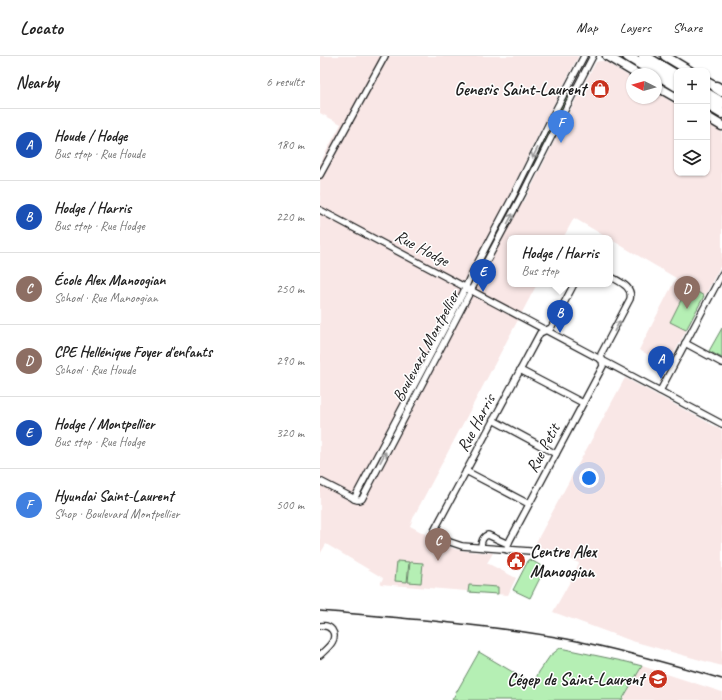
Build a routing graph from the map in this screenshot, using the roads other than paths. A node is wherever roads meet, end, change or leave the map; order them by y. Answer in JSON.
{"nodes":[{"id":1,"x":384,"y":56,"type":"edge"},
{"id":2,"x":584,"y":56,"type":"edge"},
{"id":3,"x":593,"y":56,"type":"edge"},
{"id":4,"x":607,"y":56,"type":"edge"},
{"id":5,"x":628,"y":56,"type":"edge"},
{"id":6,"x":644,"y":56,"type":"edge"},
{"id":7,"x":665,"y":56,"type":"edge"},
{"id":8,"x":627,"y":68,"type":"edge"},
{"id":9,"x":685,"y":68,"type":"edge"},
{"id":10,"x":674,"y":74,"type":"edge"},
{"id":11,"x":674,"y":84,"type":"edge"},
{"id":12,"x":662,"y":89,"type":"edge"},
{"id":13,"x":674,"y":96,"type":"edge"},
{"id":14,"x":710,"y":96,"type":"edge"},
{"id":15,"x":722,"y":103,"type":"edge"},
{"id":16,"x":710,"y":106,"type":"edge"},
{"id":17,"x":722,"y":113,"type":"edge"},
{"id":18,"x":710,"y":119,"type":"edge"},
{"id":19,"x":722,"y":126,"type":"edge"},
{"id":20,"x":320,"y":175,"type":"edge"},
{"id":21,"x":320,"y":210,"type":"edge"},
{"id":22,"x":722,"y":274,"type":"edge"},
{"id":23,"x":613,"y":278,"type":"edge"},
{"id":24,"x":465,"y":287,"type":"junction"},
{"id":25,"x":572,"y":287,"type":"edge"},
{"id":26,"x":471,"y":290,"type":"junction"},
{"id":27,"x":546,"y":330,"type":"junction"},
{"id":28,"x":685,"y":343,"type":"junction"},
{"id":29,"x":602,"y":360,"type":"junction"},
{"id":30,"x":722,"y":363,"type":"edge"},
{"id":31,"x":520,"y":370,"type":"junction"},
{"id":32,"x":660,"y":391,"type":"junction"},
{"id":33,"x":583,"y":403,"type":"junction"},
{"id":34,"x":493,"y":420,"type":"junction"},
{"id":35,"x":722,"y":424,"type":"edge"},
{"id":36,"x":556,"y":454,"type":"junction"},
{"id":37,"x":466,"y":471,"type":"junction"},
{"id":38,"x":320,"y":481,"type":"edge"},
{"id":39,"x":357,"y":499,"type":"junction"},
{"id":40,"x":529,"y":504,"type":"junction"},
{"id":41,"x":480,"y":547,"type":"junction"},
{"id":42,"x":508,"y":547,"type":"junction"},
{"id":43,"x":530,"y":552,"type":"dead end"},
{"id":44,"x":320,"y":626,"type":"edge"},
{"id":45,"x":320,"y":655,"type":"edge"}],
"edges":[{"from":1,"to":20,"type":"street"},
{"from":2,"to":24,"type":"street","name":"Boulevard Montpellier","one_way":true},
{"from":26,"to":3,"type":"street","name":"Boulevard Montpellier","one_way":true},
{"from":4,"to":8,"type":"main road"},
{"from":5,"to":11,"type":"highway"},
{"from":6,"to":10,"type":"highway"},
{"from":7,"to":9,"type":"main road"},
{"from":12,"to":13,"type":"main road"},
{"from":14,"to":15,"type":"highway"},
{"from":16,"to":17,"type":"highway"},
{"from":18,"to":19,"type":"main road"},
{"from":21,"to":24,"type":"street","name":"Rue Hodge"},
{"from":22,"to":28,"type":"street"},
{"from":29,"to":23,"type":"street","name":"Rue Petit","one_way":true},
{"from":24,"to":26,"type":"street","name":"Rue Hodge"},
{"from":24,"to":39,"type":"street","name":"Boulevard Montpellier"},
{"from":25,"to":27,"type":"street","name":"Rue Harris"},
{"from":26,"to":27,"type":"street","name":"Rue Hodge"},
{"from":39,"to":26,"type":"street","name":"Boulevard Montpellier","one_way":true},
{"from":27,"to":29,"type":"street","name":"Rue Hodge"},
{"from":27,"to":31,"type":"street","name":"Rue Harris"},
{"from":28,"to":30,"type":"street"},
{"from":28,"to":32,"type":"street"},
{"from":29,"to":32,"type":"street","name":"Rue Hodge"},
{"from":29,"to":33,"type":"street","name":"Rue Petit"},
{"from":31,"to":33,"type":"street"},
{"from":31,"to":34,"type":"street","name":"Rue Harris"},
{"from":32,"to":35,"type":"street","name":"Rue Hodge"},
{"from":33,"to":36,"type":"street","name":"Rue Petit"},
{"from":34,"to":36,"type":"street"},
{"from":34,"to":37,"type":"street","name":"Rue Harris"},
{"from":36,"to":40,"type":"street","name":"Rue Petit"},
{"from":37,"to":40,"type":"street"},
{"from":37,"to":41,"type":"street","name":"Rue Harris"},
{"from":38,"to":39,"type":"street"},
{"from":40,"to":42,"type":"street","name":"Rue Petit"},
{"from":41,"to":42,"type":"street"},
{"from":41,"to":42,"type":"street"},
{"from":42,"to":43,"type":"street"},
{"from":44,"to":45,"type":"street"}]}
